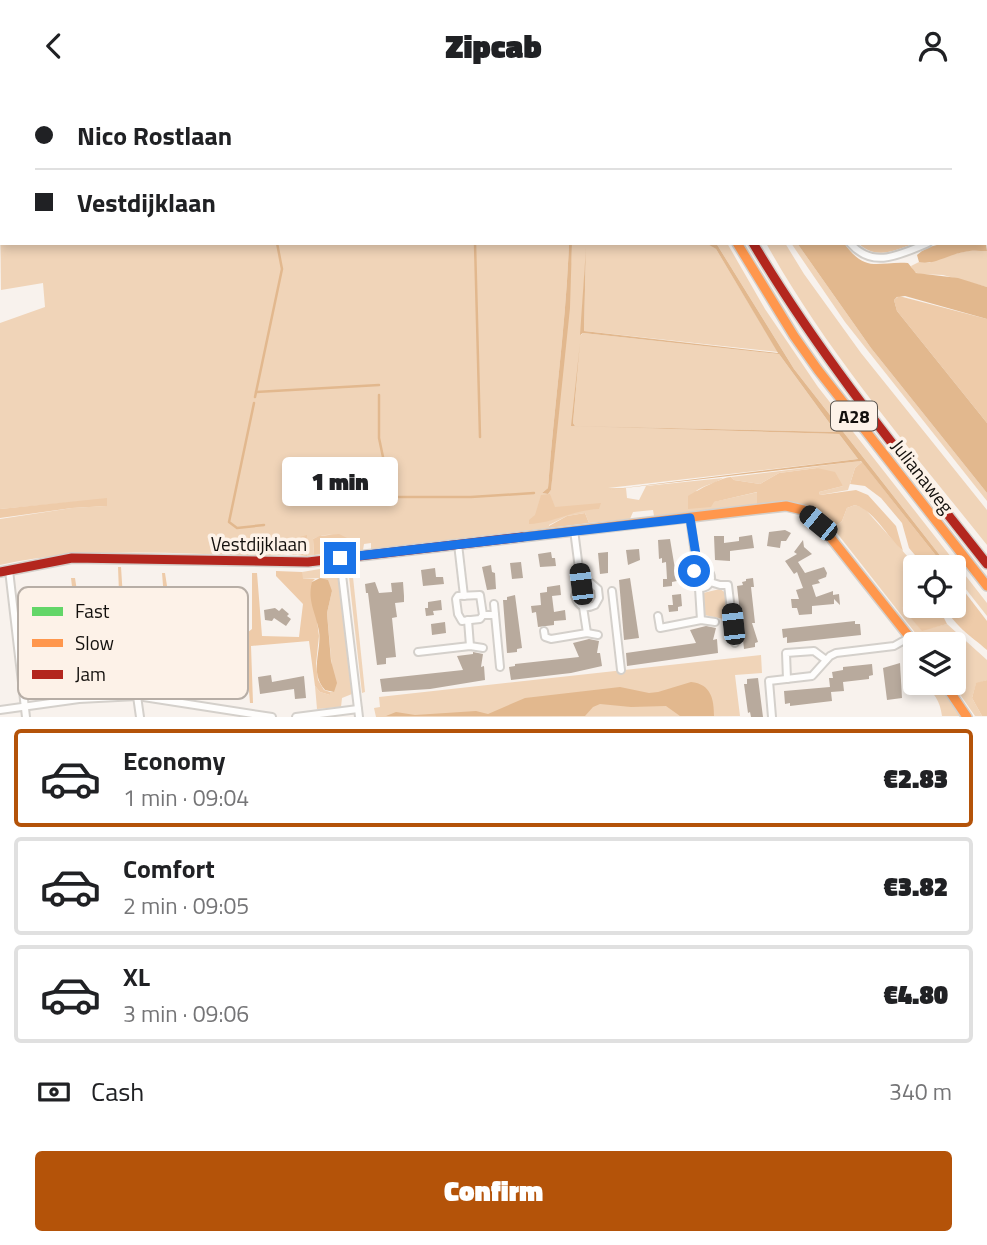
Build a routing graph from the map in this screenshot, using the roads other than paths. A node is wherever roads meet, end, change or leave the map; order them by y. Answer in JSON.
{"nodes":[{"id":1,"x":738,"y":245,"type":"edge"},
{"id":2,"x":852,"y":245,"type":"edge"},
{"id":3,"x":923,"y":245,"type":"edge"},
{"id":4,"x":755,"y":247,"type":"edge"},
{"id":5,"x":690,"y":518,"type":"junction"},
{"id":6,"x":574,"y":530,"type":"junction"},
{"id":7,"x":458,"y":544,"type":"junction"},
{"id":8,"x":340,"y":558,"type":"junction"},
{"id":9,"x":987,"y":564,"type":"edge"},
{"id":10,"x":698,"y":568,"type":"junction"},
{"id":11,"x":4,"y":571,"type":"edge"},
{"id":12,"x":710,"y":582,"type":"junction"},
{"id":13,"x":581,"y":584,"type":"junction"},
{"id":14,"x":987,"y":586,"type":"edge"},
{"id":15,"x":699,"y":588,"type":"junction"},
{"id":16,"x":612,"y":591,"type":"dead end"},
{"id":17,"x":464,"y":596,"type":"junction"},
{"id":18,"x":597,"y":602,"type":"junction"},
{"id":19,"x":613,"y":603,"type":"junction"},
{"id":20,"x":494,"y":604,"type":"dead end"},
{"id":21,"x":583,"y":607,"type":"junction"},
{"id":22,"x":482,"y":615,"type":"junction"},
{"id":23,"x":495,"y":615,"type":"junction"},
{"id":24,"x":658,"y":616,"type":"dead end"},
{"id":25,"x":701,"y":620,"type":"junction"},
{"id":26,"x":468,"y":621,"type":"junction"},
{"id":27,"x":715,"y":622,"type":"dead end"},
{"id":28,"x":544,"y":631,"type":"dead end"},
{"id":29,"x":905,"y":632,"type":"edge"},
{"id":30,"x":587,"y":633,"type":"junction"},
{"id":31,"x":598,"y":635,"type":"dead end"},
{"id":32,"x":735,"y":643,"type":"dead end"},
{"id":33,"x":903,"y":644,"type":"edge"},
{"id":34,"x":470,"y":646,"type":"junction"},
{"id":35,"x":484,"y":648,"type":"dead end"},
{"id":36,"x":418,"y":652,"type":"dead end"},
{"id":37,"x":826,"y":660,"type":"junction"},
{"id":38,"x":18,"y":662,"type":"edge"},
{"id":39,"x":500,"y":667,"type":"dead end"},
{"id":40,"x":621,"y":670,"type":"dead end"},
{"id":41,"x":788,"y":679,"type":"junction"},
{"id":42,"x":952,"y":695,"type":"edge"},
{"id":43,"x":24,"y":699,"type":"edge"},
{"id":44,"x":79,"y":699,"type":"edge"},
{"id":45,"x":151,"y":699,"type":"edge"},
{"id":46,"x":25,"y":707,"type":"junction"},
{"id":47,"x":0,"y":710,"type":"edge"},
{"id":48,"x":359,"y":713,"type":"edge"},
{"id":49,"x":26,"y":716,"type":"edge"},
{"id":50,"x":272,"y":716,"type":"edge"},
{"id":51,"x":296,"y":716,"type":"edge"},
{"id":52,"x":772,"y":716,"type":"edge"},
{"id":53,"x":967,"y":716,"type":"edge"}],
"edges":[{"from":1,"to":14,"type":"main road","name":"Julianaweg","number":"A28"},
{"from":2,"to":3,"type":"street"},
{"from":4,"to":9,"type":"main road","name":"Julianaweg","number":"A28"},
{"from":5,"to":6,"type":"main road","name":"Vestdijklaan"},
{"from":5,"to":10,"type":"street"},
{"from":5,"to":29,"type":"main road","name":"Vestdijklaan"},
{"from":6,"to":7,"type":"main road","name":"Vestdijklaan"},
{"from":6,"to":13,"type":"street"},
{"from":7,"to":8,"type":"main road","name":"Vestdijklaan"},
{"from":7,"to":17,"type":"street"},
{"from":8,"to":11,"type":"main road","name":"Vestdijklaan"},
{"from":8,"to":48,"type":"street"},
{"from":10,"to":12,"type":"street"},
{"from":10,"to":15,"type":"street"},
{"from":11,"to":38,"type":"street"},
{"from":12,"to":15,"type":"street"},
{"from":12,"to":32,"type":"street"},
{"from":13,"to":18,"type":"street"},
{"from":13,"to":21,"type":"street"},
{"from":15,"to":25,"type":"street"},
{"from":16,"to":19,"type":"street"},
{"from":17,"to":22,"type":"street"},
{"from":17,"to":26,"type":"street"},
{"from":18,"to":19,"type":"street"},
{"from":18,"to":21,"type":"street"},
{"from":19,"to":40,"type":"street"},
{"from":20,"to":23,"type":"street"},
{"from":21,"to":30,"type":"street"},
{"from":22,"to":23,"type":"street"},
{"from":22,"to":26,"type":"street"},
{"from":23,"to":39,"type":"street"},
{"from":24,"to":25,"type":"street"},
{"from":25,"to":27,"type":"street"},
{"from":26,"to":34,"type":"street"},
{"from":28,"to":30,"type":"street"},
{"from":30,"to":31,"type":"street"},
{"from":33,"to":37,"type":"street"},
{"from":34,"to":35,"type":"street"},
{"from":34,"to":36,"type":"street"},
{"from":37,"to":41,"type":"street"},
{"from":37,"to":41,"type":"street"},
{"from":41,"to":52,"type":"street"},
{"from":42,"to":53,"type":"main road"},
{"from":43,"to":46,"type":"street"},
{"from":44,"to":46,"type":"street"},
{"from":45,"to":50,"type":"street"},
{"from":46,"to":47,"type":"street"},
{"from":46,"to":49,"type":"street"},
{"from":48,"to":51,"type":"street"}]}
